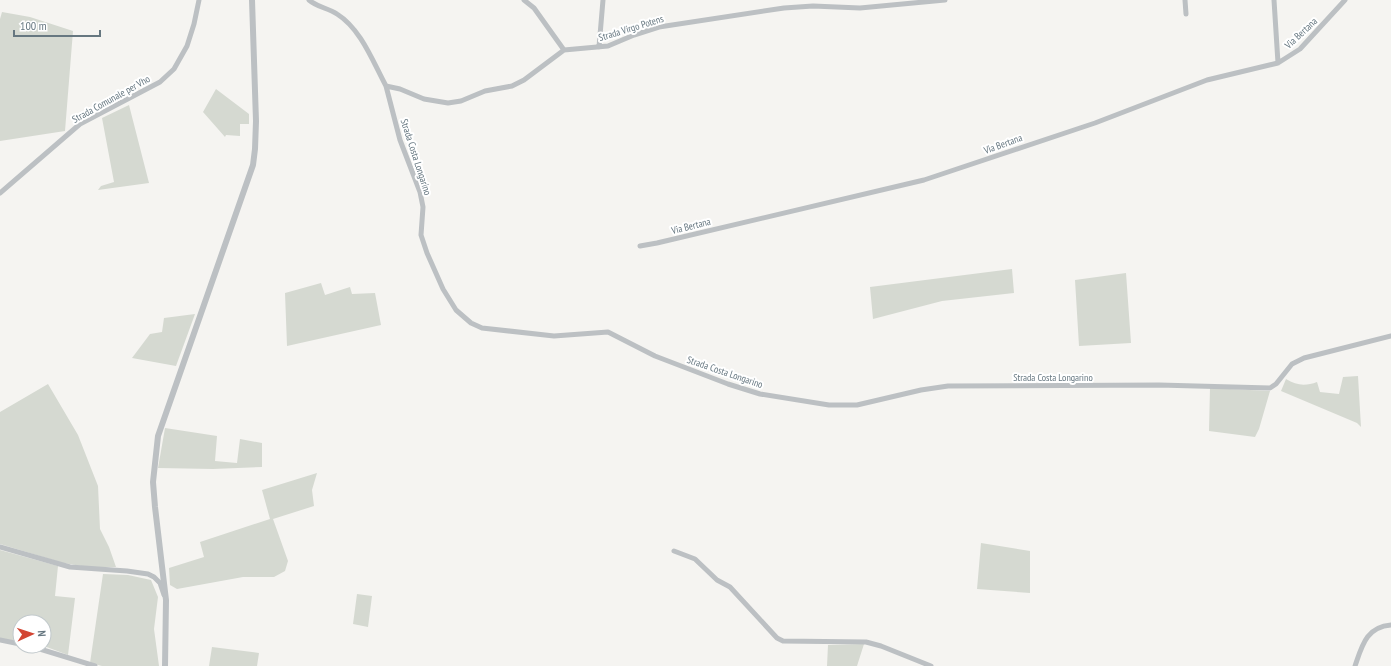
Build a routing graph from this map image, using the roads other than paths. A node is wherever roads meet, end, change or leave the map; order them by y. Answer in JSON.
{"nodes":[{"id":1,"x":199,"y":0,"type":"edge"},
{"id":2,"x":252,"y":0,"type":"edge"},
{"id":3,"x":309,"y":0,"type":"edge"},
{"id":4,"x":524,"y":0,"type":"edge"},
{"id":5,"x":603,"y":0,"type":"edge"},
{"id":6,"x":944,"y":0,"type":"edge"},
{"id":7,"x":1185,"y":0,"type":"edge"},
{"id":8,"x":1274,"y":0,"type":"edge"},
{"id":9,"x":1345,"y":0,"type":"edge"},
{"id":10,"x":1186,"y":14,"type":"dead end"},
{"id":11,"x":599,"y":47,"type":"junction"},
{"id":12,"x":564,"y":50,"type":"junction"},
{"id":13,"x":1278,"y":63,"type":"junction"},
{"id":14,"x":386,"y":86,"type":"junction"},
{"id":15,"x":0,"y":193,"type":"edge"},
{"id":16,"x":640,"y":246,"type":"dead end"},
{"id":17,"x":1391,"y":336,"type":"edge"},
{"id":18,"x":0,"y":547,"type":"edge"},
{"id":19,"x":674,"y":551,"type":"dead end"},
{"id":20,"x":166,"y":600,"type":"junction"},
{"id":21,"x":1391,"y":625,"type":"edge"},
{"id":22,"x":0,"y":640,"type":"edge"},
{"id":23,"x":12,"y":642,"type":"edge"},
{"id":24,"x":52,"y":653,"type":"edge"},
{"id":25,"x":95,"y":666,"type":"edge"},
{"id":26,"x":165,"y":666,"type":"edge"},
{"id":27,"x":931,"y":666,"type":"edge"},
{"id":28,"x":1355,"y":666,"type":"edge"}],
"edges":[{"from":1,"to":15,"type":"street","name":"Strada Comunale per Vho"},
{"from":2,"to":20,"type":"street"},
{"from":3,"to":14,"type":"street","name":"Strada Costa Longarino"},
{"from":4,"to":12,"type":"street"},
{"from":5,"to":11,"type":"street"},
{"from":6,"to":11,"type":"street","name":"Strada Virgo Potens"},
{"from":7,"to":10,"type":"street"},
{"from":8,"to":13,"type":"street"},
{"from":9,"to":13,"type":"street","name":"Via Bertana"},
{"from":11,"to":12,"type":"street","name":"Strada Virgo Potens"},
{"from":12,"to":14,"type":"street"},
{"from":13,"to":16,"type":"street","name":"Via Bertana"},
{"from":14,"to":17,"type":"street","name":"Strada Costa Longarino"},
{"from":18,"to":20,"type":"street"},
{"from":19,"to":27,"type":"street"},
{"from":20,"to":26,"type":"street"},
{"from":21,"to":28,"type":"street"},
{"from":22,"to":23,"type":"street"},
{"from":24,"to":25,"type":"street"}]}
